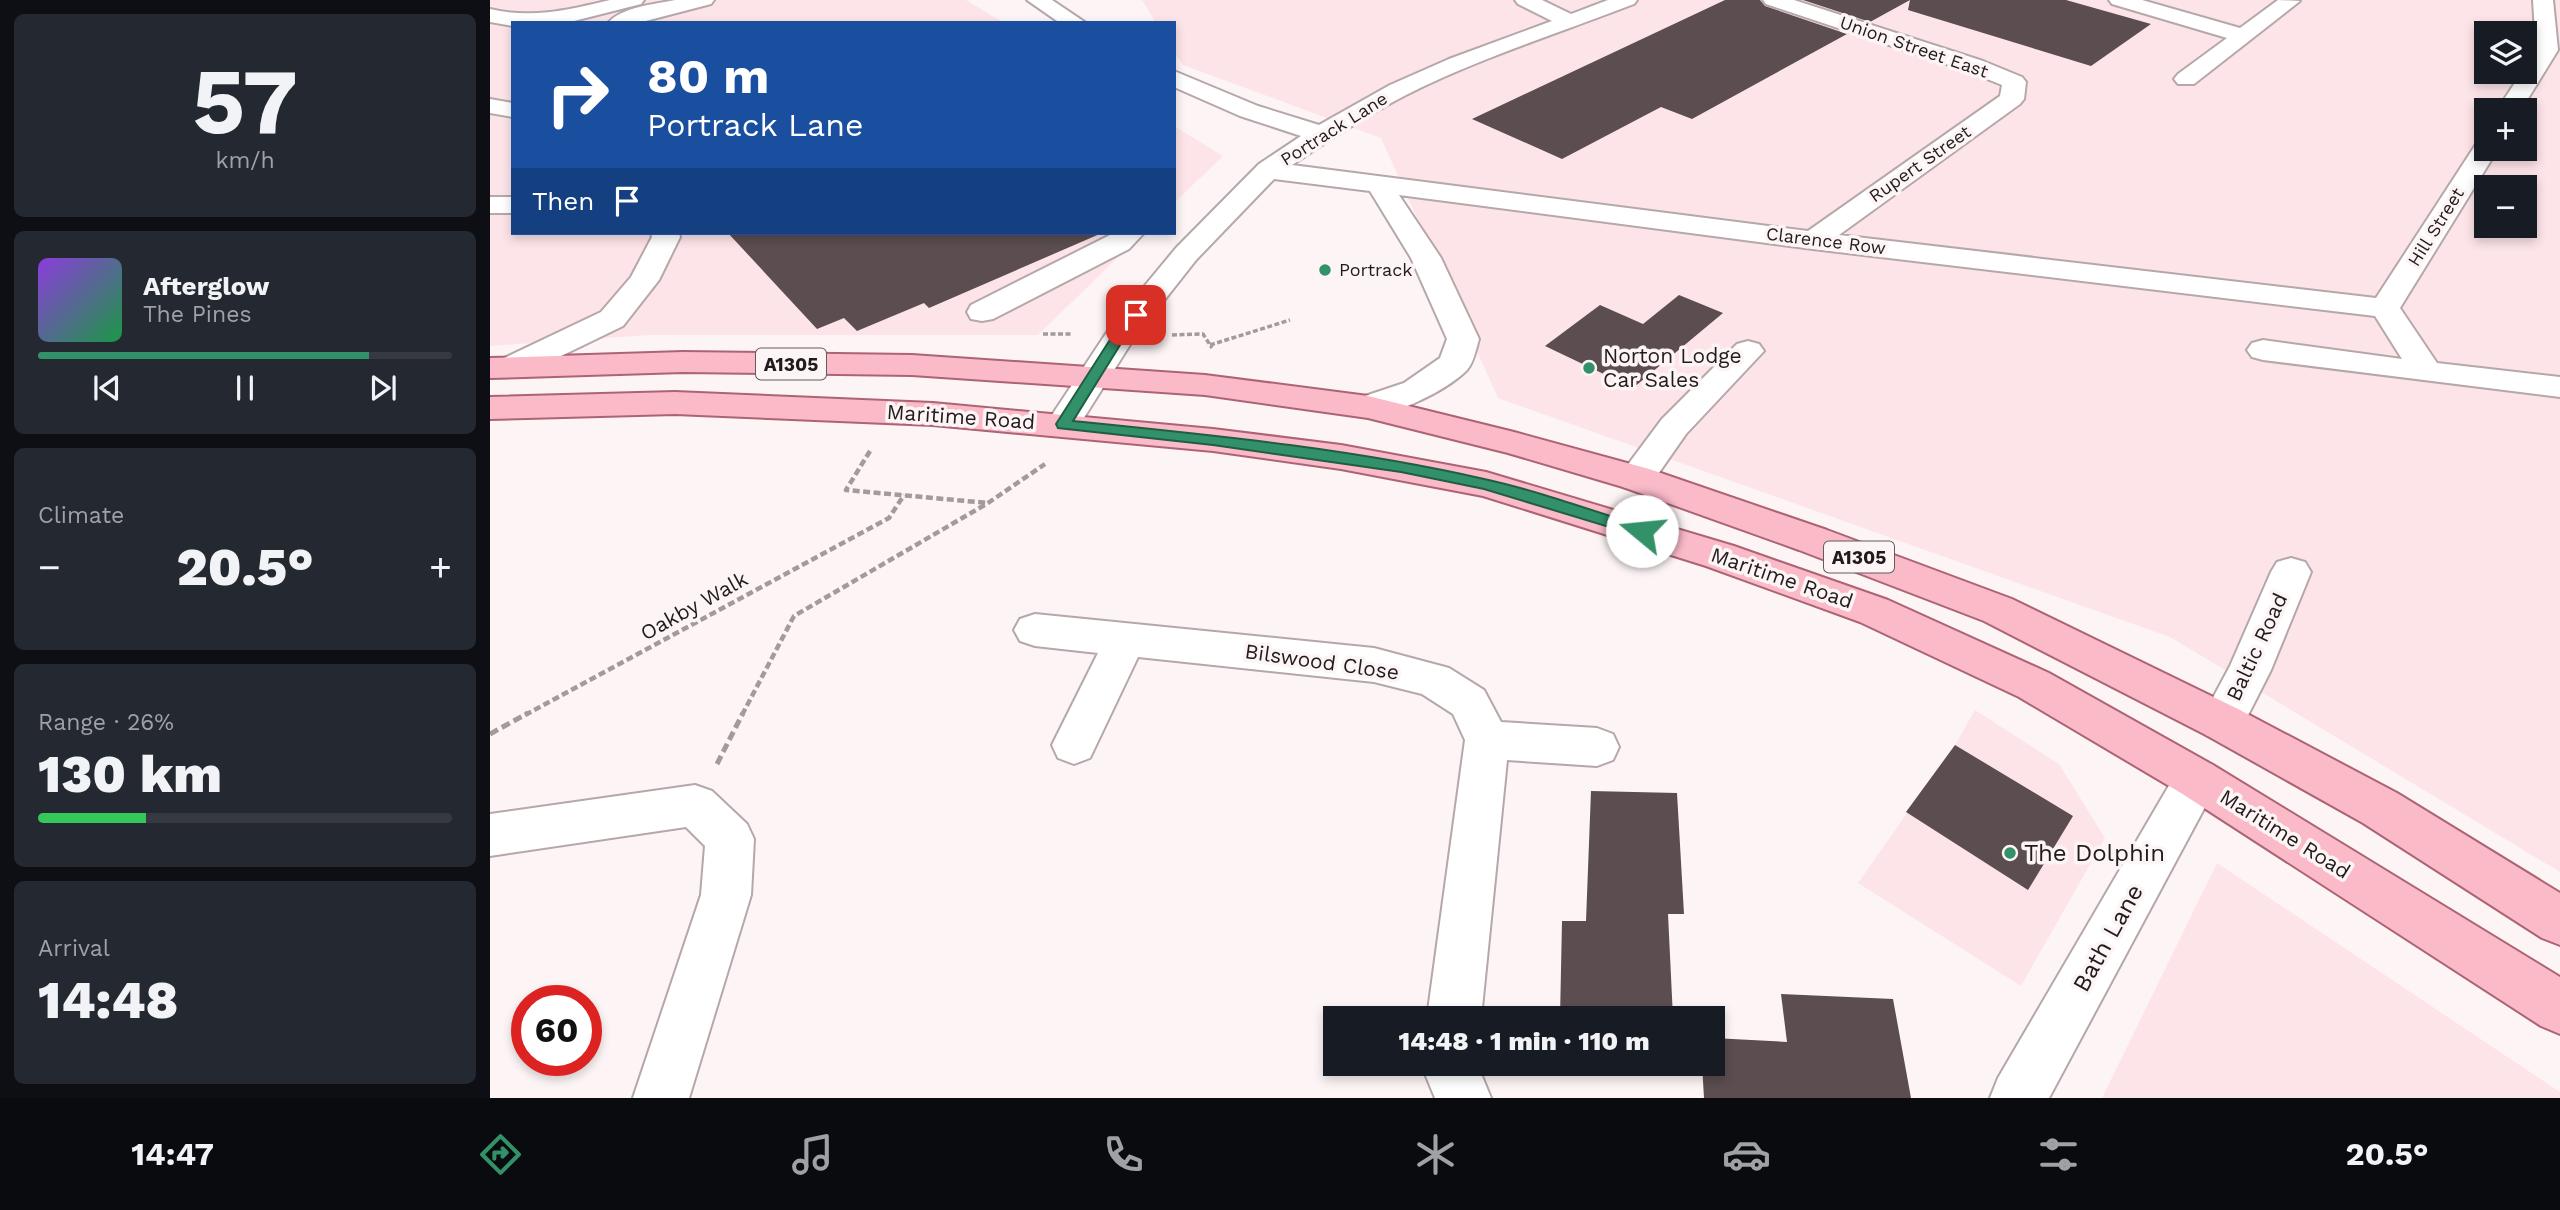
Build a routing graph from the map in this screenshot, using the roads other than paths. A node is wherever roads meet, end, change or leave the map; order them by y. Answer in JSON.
{"nodes":[{"id":1,"x":634,"y":0,"type":"edge"},
{"id":2,"x":704,"y":0,"type":"edge"},
{"id":3,"x":1037,"y":0,"type":"edge"},
{"id":4,"x":1525,"y":0,"type":"edge"},
{"id":5,"x":1627,"y":0,"type":"edge"},
{"id":6,"x":1773,"y":0,"type":"edge"},
{"id":7,"x":2119,"y":0,"type":"edge"},
{"id":8,"x":2543,"y":0,"type":"edge"},
{"id":9,"x":2290,"y":1,"type":"edge"},
{"id":10,"x":490,"y":15,"type":"edge"},
{"id":11,"x":624,"y":21,"type":"edge"},
{"id":12,"x":1072,"y":21,"type":"edge"},
{"id":13,"x":1572,"y":22,"type":"junction"},
{"id":14,"x":2244,"y":36,"type":"junction"},
{"id":15,"x":2186,"y":79,"type":"dead end"},
{"id":16,"x":1176,"y":80,"type":"edge"},
{"id":17,"x":2014,"y":82,"type":"joint"},
{"id":18,"x":2517,"y":98,"type":"edge"},
{"id":19,"x":490,"y":106,"type":"edge"},
{"id":20,"x":511,"y":110,"type":"edge"},
{"id":21,"x":1321,"y":134,"type":"junction"},
{"id":22,"x":2477,"y":161,"type":"edge"},
{"id":23,"x":1268,"y":170,"type":"junction"},
{"id":24,"x":1379,"y":184,"type":"junction"},
{"id":25,"x":490,"y":205,"type":"edge"},
{"id":26,"x":511,"y":205,"type":"edge"},
{"id":27,"x":669,"y":235,"type":"edge"},
{"id":28,"x":1128,"y":235,"type":"edge"},
{"id":29,"x":1813,"y":240,"type":"junction"},
{"id":30,"x":2385,"y":308,"type":"junction"},
{"id":31,"x":982,"y":312,"type":"dead end"},
{"id":32,"x":612,"y":319,"type":"junction"},
{"id":33,"x":2263,"y":350,"type":"dead end"},
{"id":34,"x":1748,"y":351,"type":"dead end"},
{"id":35,"x":627,"y":364,"type":"junction"},
{"id":36,"x":501,"y":368,"type":"edge"},
{"id":37,"x":2427,"y":372,"type":"junction"},
{"id":38,"x":1093,"y":377,"type":"junction"},
{"id":39,"x":2560,"y":387,"type":"edge"},
{"id":40,"x":1368,"y":407,"type":"junction"},
{"id":41,"x":490,"y":408,"type":"edge"},
{"id":42,"x":1063,"y":424,"type":"junction"},
{"id":43,"x":1636,"y":478,"type":"junction"},
{"id":44,"x":2291,"y":572,"type":"dead end"},
{"id":45,"x":1034,"y":630,"type":"dead end"},
{"id":46,"x":1126,"y":639,"type":"junction"},
{"id":47,"x":2222,"y":722,"type":"junction"},
{"id":48,"x":1487,"y":740,"type":"junction"},
{"id":49,"x":1074,"y":745,"type":"dead end"},
{"id":50,"x":1597,"y":747,"type":"dead end"},
{"id":51,"x":2197,"y":779,"type":"junction"},
{"id":52,"x":490,"y":835,"type":"edge"},
{"id":53,"x":2560,"y":921,"type":"edge"},
{"id":54,"x":1455,"y":1006,"type":"edge"},
{"id":55,"x":2560,"y":1007,"type":"edge"},
{"id":56,"x":1454,"y":1076,"type":"edge"},
{"id":57,"x":662,"y":1098,"type":"edge"},
{"id":58,"x":1463,"y":1098,"type":"edge"},
{"id":59,"x":2018,"y":1098,"type":"edge"}],
"edges":[{"from":1,"to":10,"type":"street"},
{"from":2,"to":11,"type":"street"},
{"from":3,"to":12,"type":"street"},
{"from":4,"to":13,"type":"street"},
{"from":5,"to":13,"type":"street","name":"Portrack Lane"},
{"from":6,"to":17,"type":"street","name":"Union Street East"},
{"from":7,"to":14,"type":"street"},
{"from":8,"to":18,"type":"street"},
{"from":9,"to":14,"type":"street"},
{"from":13,"to":21,"type":"street","name":"Portrack Lane"},
{"from":14,"to":15,"type":"street"},
{"from":16,"to":21,"type":"street"},
{"from":17,"to":29,"type":"street","name":"Rupert Street"},
{"from":19,"to":20,"type":"street"},
{"from":21,"to":23,"type":"street","name":"Portrack Lane"},
{"from":22,"to":30,"type":"street","name":"Hill Street"},
{"from":23,"to":24,"type":"street","name":"Clarence Row"},
{"from":23,"to":38,"type":"street","name":"Portrack Lane"},
{"from":24,"to":29,"type":"street","name":"Clarence Row"},
{"from":24,"to":40,"type":"street"},
{"from":25,"to":26,"type":"street"},
{"from":27,"to":32,"type":"street"},
{"from":28,"to":31,"type":"street"},
{"from":29,"to":30,"type":"street","name":"Clarence Row"},
{"from":30,"to":37,"type":"street"},
{"from":32,"to":35,"type":"street"},
{"from":32,"to":36,"type":"street"},
{"from":33,"to":37,"type":"street"},
{"from":34,"to":43,"type":"street"},
{"from":35,"to":36,"type":"main road","number":"A1305"},
{"from":35,"to":38,"type":"main road","number":"A1305"},
{"from":37,"to":39,"type":"street"},
{"from":38,"to":40,"type":"main road","number":"A1305"},
{"from":38,"to":42,"type":"street","name":"Portrack Lane"},
{"from":40,"to":43,"type":"main road","number":"A1305"},
{"from":41,"to":42,"type":"main road","name":"Maritime Road","number":"A1305"},
{"from":42,"to":51,"type":"main road","name":"Maritime Road","number":"A1305"},
{"from":43,"to":47,"type":"main road","number":"A1305"},
{"from":44,"to":47,"type":"street","name":"Baltic Road"},
{"from":45,"to":46,"type":"street","name":"Bilswood Close"},
{"from":46,"to":48,"type":"street","name":"Bilswood Close"},
{"from":46,"to":49,"type":"street"},
{"from":47,"to":53,"type":"main road","number":"A1305"},
{"from":48,"to":50,"type":"street"},
{"from":48,"to":54,"type":"street"},
{"from":51,"to":55,"type":"main road","name":"Maritime Road","number":"A1305"},
{"from":51,"to":59,"type":"street","name":"Bath Lane"},
{"from":52,"to":57,"type":"street"},
{"from":56,"to":58,"type":"street"}]}
